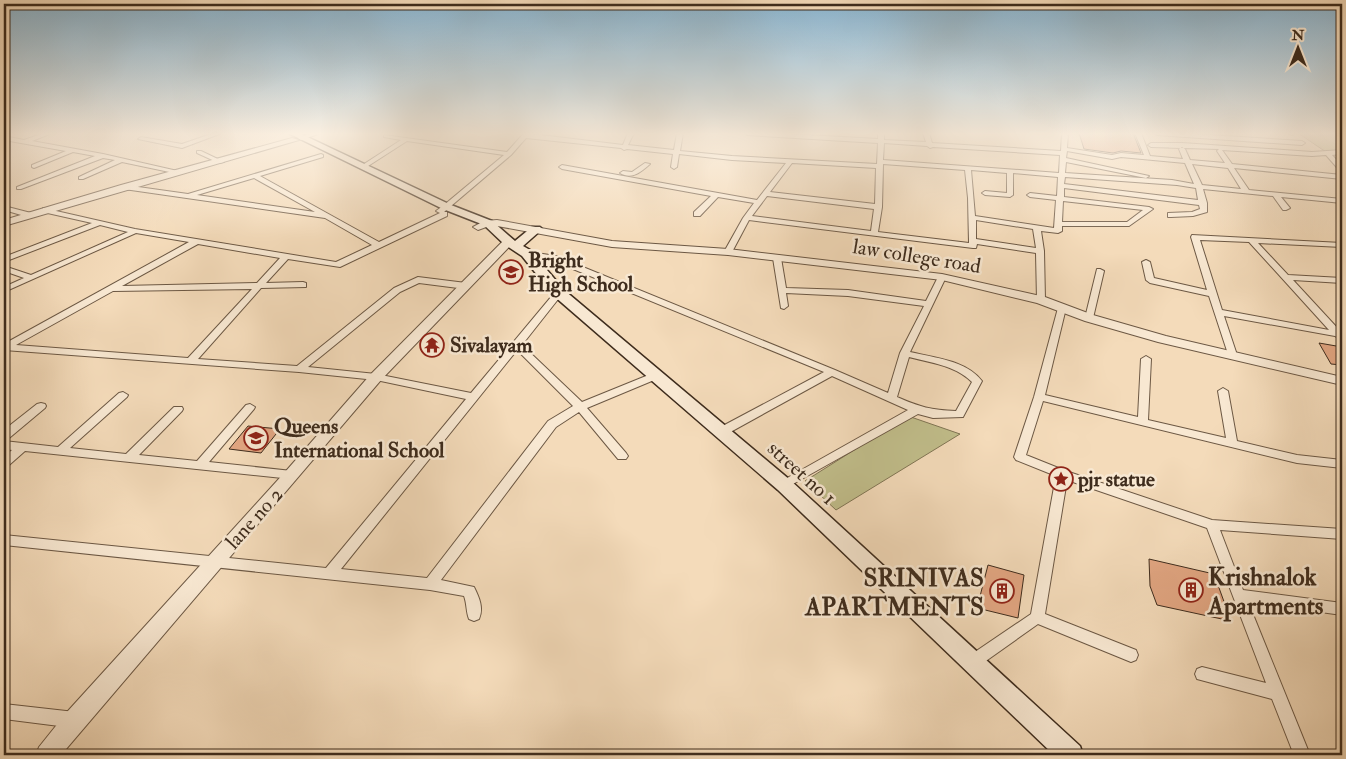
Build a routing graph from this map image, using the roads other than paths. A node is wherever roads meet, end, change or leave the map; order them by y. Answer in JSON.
{"nodes":[{"id":1,"x":70,"y":168,"type":"edge"},
{"id":2,"x":102,"y":168,"type":"edge"},
{"id":3,"x":162,"y":168,"type":"edge"},
{"id":4,"x":194,"y":168,"type":"edge"},
{"id":5,"x":281,"y":168,"type":"edge"},
{"id":6,"x":345,"y":168,"type":"edge"},
{"id":7,"x":366,"y":168,"type":"edge"},
{"id":8,"x":491,"y":168,"type":"edge"},
{"id":9,"x":571,"y":168,"type":"edge"},
{"id":10,"x":641,"y":168,"type":"edge"},
{"id":11,"x":785,"y":168,"type":"edge"},
{"id":12,"x":880,"y":168,"type":"edge"},
{"id":13,"x":945,"y":168,"type":"edge"},
{"id":14,"x":1063,"y":168,"type":"edge"},
{"id":15,"x":1121,"y":168,"type":"edge"},
{"id":16,"x":1191,"y":168,"type":"edge"},
{"id":17,"x":1230,"y":168,"type":"edge"},
{"id":18,"x":1250,"y":168,"type":"edge"},
{"id":19,"x":968,"y":170,"type":"junction"},
{"id":20,"x":1264,"y":170,"type":"joint"},
{"id":21,"x":179,"y":172,"type":"junction"},
{"id":22,"x":1010,"y":175,"type":"junction"},
{"id":23,"x":256,"y":176,"type":"junction"},
{"id":24,"x":618,"y":176,"type":"junction"},
{"id":25,"x":1062,"y":176,"type":"junction"},
{"id":26,"x":81,"y":178,"type":"dead end"},
{"id":27,"x":1342,"y":178,"type":"edge"},
{"id":28,"x":1178,"y":183,"type":"junction"},
{"id":29,"x":1061,"y":186,"type":"junction"},
{"id":30,"x":124,"y":187,"type":"junction"},
{"id":31,"x":1198,"y":187,"type":"junction"},
{"id":32,"x":19,"y":188,"type":"dead end"},
{"id":33,"x":1246,"y":191,"type":"junction"},
{"id":34,"x":985,"y":193,"type":"dead end"},
{"id":35,"x":717,"y":194,"type":"junction"},
{"id":36,"x":765,"y":194,"type":"junction"},
{"id":37,"x":1275,"y":194,"type":"junction"},
{"id":38,"x":1030,"y":195,"type":"dead end"},
{"id":39,"x":188,"y":196,"type":"junction"},
{"id":40,"x":1061,"y":199,"type":"junction"},
{"id":41,"x":1342,"y":201,"type":"edge"},
{"id":42,"x":758,"y":202,"type":"junction"},
{"id":43,"x":1203,"y":203,"type":"junction"},
{"id":44,"x":878,"y":207,"type":"junction"},
{"id":45,"x":4,"y":208,"type":"edge"},
{"id":46,"x":1286,"y":208,"type":"dead end"},
{"id":47,"x":46,"y":210,"type":"junction"},
{"id":48,"x":443,"y":210,"type":"junction"},
{"id":49,"x":697,"y":214,"type":"dead end"},
{"id":50,"x":1172,"y":214,"type":"dead end"},
{"id":51,"x":28,"y":216,"type":"junction"},
{"id":52,"x":324,"y":216,"type":"junction"},
{"id":53,"x":971,"y":216,"type":"junction"},
{"id":54,"x":747,"y":218,"type":"junction"},
{"id":55,"x":4,"y":223,"type":"edge"},
{"id":56,"x":99,"y":223,"type":"junction"},
{"id":57,"x":1058,"y":224,"type":"junction"},
{"id":58,"x":483,"y":225,"type":"junction"},
{"id":59,"x":1037,"y":228,"type":"junction"},
{"id":60,"x":536,"y":229,"type":"junction"},
{"id":61,"x":135,"y":231,"type":"junction"},
{"id":62,"x":874,"y":234,"type":"junction"},
{"id":63,"x":198,"y":241,"type":"junction"},
{"id":64,"x":1252,"y":241,"type":"junction"},
{"id":65,"x":512,"y":243,"type":"junction"},
{"id":66,"x":376,"y":244,"type":"junction"},
{"id":67,"x":973,"y":244,"type":"junction"},
{"id":68,"x":1342,"y":245,"type":"edge"},
{"id":69,"x":1040,"y":251,"type":"junction"},
{"id":70,"x":728,"y":252,"type":"junction"},
{"id":71,"x":286,"y":256,"type":"junction"},
{"id":72,"x":777,"y":258,"type":"junction"},
{"id":73,"x":4,"y":260,"type":"edge"},
{"id":74,"x":1146,"y":262,"type":"dead end"},
{"id":75,"x":4,"y":268,"type":"edge"},
{"id":76,"x":1100,"y":271,"type":"dead end"},
{"id":77,"x":942,"y":277,"type":"junction"},
{"id":78,"x":1286,"y":277,"type":"junction"},
{"id":79,"x":31,"y":278,"type":"junction"},
{"id":80,"x":1342,"y":280,"type":"edge"},
{"id":81,"x":303,"y":285,"type":"dead end"},
{"id":82,"x":257,"y":286,"type":"junction"},
{"id":83,"x":466,"y":286,"type":"junction"},
{"id":84,"x":111,"y":289,"type":"junction"},
{"id":85,"x":4,"y":290,"type":"edge"},
{"id":86,"x":783,"y":290,"type":"junction"},
{"id":87,"x":559,"y":293,"type":"junction"},
{"id":88,"x":1213,"y":294,"type":"junction"},
{"id":89,"x":1041,"y":300,"type":"junction"},
{"id":90,"x":928,"y":304,"type":"junction"},
{"id":91,"x":784,"y":306,"type":"dead end"},
{"id":92,"x":1062,"y":308,"type":"junction"},
{"id":93,"x":1219,"y":312,"type":"junction"},
{"id":94,"x":1089,"y":318,"type":"junction"},
{"id":95,"x":1340,"y":336,"type":"edge"},
{"id":96,"x":516,"y":344,"type":"junction"},
{"id":97,"x":4,"y":348,"type":"edge"},
{"id":98,"x":905,"y":353,"type":"junction"},
{"id":99,"x":1232,"y":355,"type":"junction"},
{"id":100,"x":1146,"y":359,"type":"dead end"},
{"id":101,"x":190,"y":362,"type":"junction"},
{"id":102,"x":299,"y":369,"type":"junction"},
{"id":103,"x":832,"y":372,"type":"junction"},
{"id":104,"x":655,"y":376,"type":"junction"},
{"id":105,"x":376,"y":377,"type":"junction"},
{"id":106,"x":1342,"y":380,"type":"edge"},
{"id":107,"x":1223,"y":391,"type":"dead end"},
{"id":108,"x":123,"y":395,"type":"dead end"},
{"id":109,"x":473,"y":397,"type":"junction"},
{"id":110,"x":1039,"y":398,"type":"junction"},
{"id":111,"x":891,"y":399,"type":"junction"},
{"id":112,"x":41,"y":406,"type":"dead end"},
{"id":113,"x":250,"y":407,"type":"dead end"},
{"id":114,"x":580,"y":407,"type":"junction"},
{"id":115,"x":178,"y":409,"type":"dead end"},
{"id":116,"x":916,"y":410,"type":"junction"},
{"id":117,"x":1143,"y":423,"type":"junction"},
{"id":118,"x":721,"y":432,"type":"junction"},
{"id":119,"x":4,"y":436,"type":"edge"},
{"id":120,"x":1232,"y":443,"type":"junction"},
{"id":121,"x":4,"y":445,"type":"edge"},
{"id":122,"x":24,"y":446,"type":"junction"},
{"id":123,"x":61,"y":450,"type":"junction"},
{"id":124,"x":622,"y":456,"type":"dead end"},
{"id":125,"x":130,"y":457,"type":"junction"},
{"id":126,"x":4,"y":462,"type":"edge"},
{"id":127,"x":1342,"y":464,"type":"edge"},
{"id":128,"x":200,"y":465,"type":"junction"},
{"id":129,"x":1062,"y":474,"type":"junction"},
{"id":130,"x":292,"y":475,"type":"junction"},
{"id":131,"x":784,"y":485,"type":"junction"},
{"id":132,"x":1212,"y":525,"type":"junction"},
{"id":133,"x":1342,"y":534,"type":"edge"},
{"id":134,"x":4,"y":541,"type":"edge"},
{"id":135,"x":216,"y":561,"type":"junction"},
{"id":136,"x":329,"y":574,"type":"junction"},
{"id":137,"x":430,"y":584,"type":"junction"},
{"id":138,"x":1238,"y":595,"type":"junction"},
{"id":139,"x":1342,"y":610,"type":"edge"},
{"id":140,"x":474,"y":615,"type":"dead end"},
{"id":141,"x":1037,"y":617,"type":"junction"},
{"id":142,"x":1131,"y":655,"type":"dead end"},
{"id":143,"x":971,"y":663,"type":"junction"},
{"id":144,"x":1202,"y":674,"type":"dead end"},
{"id":145,"x":1276,"y":693,"type":"junction"},
{"id":146,"x":4,"y":710,"type":"edge"},
{"id":147,"x":75,"y":720,"type":"junction"},
{"id":148,"x":47,"y":755,"type":"edge"},
{"id":149,"x":1071,"y":755,"type":"edge"},
{"id":150,"x":1302,"y":755,"type":"edge"}],
"edges":[{"from":1,"to":32,"type":"street"},
{"from":2,"to":26,"type":"street"},
{"from":3,"to":21,"type":"street"},
{"from":4,"to":21,"type":"street"},
{"from":5,"to":23,"type":"street"},
{"from":6,"to":48,"type":"main road"},
{"from":7,"to":48,"type":"main road"},
{"from":8,"to":48,"type":"street"},
{"from":9,"to":24,"type":"street"},
{"from":10,"to":24,"type":"street"},
{"from":11,"to":36,"type":"street"},
{"from":12,"to":44,"type":"street"},
{"from":13,"to":19,"type":"street"},
{"from":14,"to":25,"type":"street"},
{"from":15,"to":28,"type":"street"},
{"from":16,"to":31,"type":"street"},
{"from":17,"to":33,"type":"street"},
{"from":18,"to":20,"type":"street"},
{"from":19,"to":22,"type":"street"},
{"from":19,"to":53,"type":"street"},
{"from":20,"to":27,"type":"street"},
{"from":21,"to":30,"type":"street"},
{"from":22,"to":25,"type":"street"},
{"from":22,"to":34,"type":"street"},
{"from":23,"to":39,"type":"street"},
{"from":23,"to":52,"type":"street"},
{"from":24,"to":35,"type":"street"},
{"from":25,"to":28,"type":"street"},
{"from":25,"to":29,"type":"street"},
{"from":28,"to":31,"type":"street"},
{"from":29,"to":40,"type":"street"},
{"from":29,"to":43,"type":"street"},
{"from":30,"to":39,"type":"street"},
{"from":30,"to":47,"type":"street"},
{"from":31,"to":33,"type":"street"},
{"from":31,"to":43,"type":"street"},
{"from":33,"to":37,"type":"street"},
{"from":35,"to":42,"type":"street"},
{"from":35,"to":49,"type":"street"},
{"from":36,"to":42,"type":"street"},
{"from":36,"to":44,"type":"street"},
{"from":37,"to":41,"type":"street"},
{"from":37,"to":46,"type":"street"},
{"from":38,"to":40,"type":"street"},
{"from":39,"to":52,"type":"street"},
{"from":40,"to":57,"type":"street"},
{"from":40,"to":57,"type":"street"},
{"from":42,"to":54,"type":"street"},
{"from":43,"to":50,"type":"street"},
{"from":44,"to":62,"type":"street"},
{"from":45,"to":51,"type":"street"},
{"from":47,"to":51,"type":"street"},
{"from":47,"to":56,"type":"street"},
{"from":48,"to":58,"type":"main road"},
{"from":48,"to":66,"type":"street"},
{"from":51,"to":55,"type":"street"},
{"from":52,"to":66,"type":"street"},
{"from":53,"to":59,"type":"street"},
{"from":53,"to":67,"type":"street"},
{"from":54,"to":62,"type":"street"},
{"from":54,"to":70,"type":"street"},
{"from":56,"to":61,"type":"street"},
{"from":56,"to":73,"type":"street"},
{"from":57,"to":59,"type":"street"},
{"from":58,"to":60,"type":"street","name":"law college road"},
{"from":58,"to":65,"type":"main road"},
{"from":59,"to":69,"type":"street"},
{"from":60,"to":65,"type":"main road"},
{"from":60,"to":70,"type":"street","name":"law college road"},
{"from":61,"to":63,"type":"street"},
{"from":61,"to":79,"type":"street"},
{"from":62,"to":67,"type":"street"},
{"from":63,"to":71,"type":"street"},
{"from":63,"to":84,"type":"street"},
{"from":64,"to":68,"type":"street"},
{"from":64,"to":78,"type":"street"},
{"from":64,"to":88,"type":"street"},
{"from":65,"to":83,"type":"street","name":"lane no 2"},
{"from":65,"to":87,"type":"main road","name":"street no 1"},
{"from":65,"to":103,"type":"street"},
{"from":66,"to":71,"type":"street"},
{"from":67,"to":69,"type":"street"},
{"from":69,"to":89,"type":"street"},
{"from":70,"to":72,"type":"street","name":"law college road"},
{"from":71,"to":82,"type":"street"},
{"from":72,"to":77,"type":"street","name":"law college road"},
{"from":72,"to":86,"type":"street"},
{"from":74,"to":88,"type":"street"},
{"from":75,"to":79,"type":"street"},
{"from":76,"to":94,"type":"street"},
{"from":77,"to":89,"type":"street","name":"law college road"},
{"from":77,"to":90,"type":"street"},
{"from":78,"to":80,"type":"street"},
{"from":78,"to":95,"type":"street"},
{"from":79,"to":85,"type":"street"},
{"from":81,"to":82,"type":"street"},
{"from":82,"to":84,"type":"street"},
{"from":82,"to":101,"type":"street"},
{"from":83,"to":102,"type":"street"},
{"from":83,"to":105,"type":"street","name":"lane no 2"},
{"from":84,"to":97,"type":"street"},
{"from":86,"to":90,"type":"street"},
{"from":86,"to":91,"type":"street"},
{"from":87,"to":96,"type":"street"},
{"from":87,"to":104,"type":"main road","name":"street no 1"},
{"from":88,"to":93,"type":"street"},
{"from":89,"to":92,"type":"street","name":"law college road"},
{"from":90,"to":98,"type":"street"},
{"from":92,"to":94,"type":"street","name":"law college road"},
{"from":92,"to":110,"type":"street"},
{"from":93,"to":95,"type":"street"},
{"from":93,"to":99,"type":"street"},
{"from":94,"to":99,"type":"street","name":"law college road"},
{"from":96,"to":109,"type":"street"},
{"from":96,"to":114,"type":"street"},
{"from":97,"to":101,"type":"street"},
{"from":98,"to":111,"type":"street"},
{"from":98,"to":116,"type":"street"},
{"from":99,"to":106,"type":"street","name":"law college road"},
{"from":100,"to":117,"type":"street"},
{"from":101,"to":102,"type":"street"},
{"from":102,"to":105,"type":"street"},
{"from":103,"to":111,"type":"street"},
{"from":103,"to":118,"type":"street"},
{"from":104,"to":114,"type":"street"},
{"from":104,"to":118,"type":"main road","name":"street no 1"},
{"from":105,"to":109,"type":"street"},
{"from":105,"to":130,"type":"street","name":"lane no 2"},
{"from":107,"to":120,"type":"street"},
{"from":108,"to":123,"type":"street"},
{"from":109,"to":136,"type":"street"},
{"from":110,"to":117,"type":"street"},
{"from":110,"to":129,"type":"street"},
{"from":111,"to":116,"type":"street"},
{"from":112,"to":119,"type":"street"},
{"from":113,"to":128,"type":"street"},
{"from":114,"to":124,"type":"street"},
{"from":114,"to":137,"type":"street"},
{"from":115,"to":125,"type":"street"},
{"from":116,"to":131,"type":"street"},
{"from":117,"to":120,"type":"street"},
{"from":118,"to":131,"type":"main road","name":"street no 1"},
{"from":120,"to":127,"type":"street"},
{"from":121,"to":122,"type":"street"},
{"from":122,"to":123,"type":"street"},
{"from":122,"to":126,"type":"street"},
{"from":123,"to":125,"type":"street"},
{"from":125,"to":128,"type":"street"},
{"from":128,"to":130,"type":"street"},
{"from":129,"to":132,"type":"street"},
{"from":129,"to":141,"type":"street"},
{"from":130,"to":135,"type":"street","name":"lane no 2"},
{"from":131,"to":143,"type":"main road","name":"street no 1"},
{"from":132,"to":133,"type":"street"},
{"from":132,"to":138,"type":"street"},
{"from":134,"to":135,"type":"street"},
{"from":135,"to":136,"type":"street"},
{"from":135,"to":147,"type":"street","name":"lane no 2"},
{"from":136,"to":137,"type":"street"},
{"from":137,"to":140,"type":"street"},
{"from":138,"to":139,"type":"street"},
{"from":138,"to":145,"type":"street"},
{"from":141,"to":142,"type":"street"},
{"from":141,"to":143,"type":"street"},
{"from":143,"to":149,"type":"main road","name":"street no 1"},
{"from":144,"to":145,"type":"street"},
{"from":145,"to":150,"type":"street"},
{"from":146,"to":147,"type":"street"},
{"from":147,"to":148,"type":"street","name":"lane no 2"}]}
